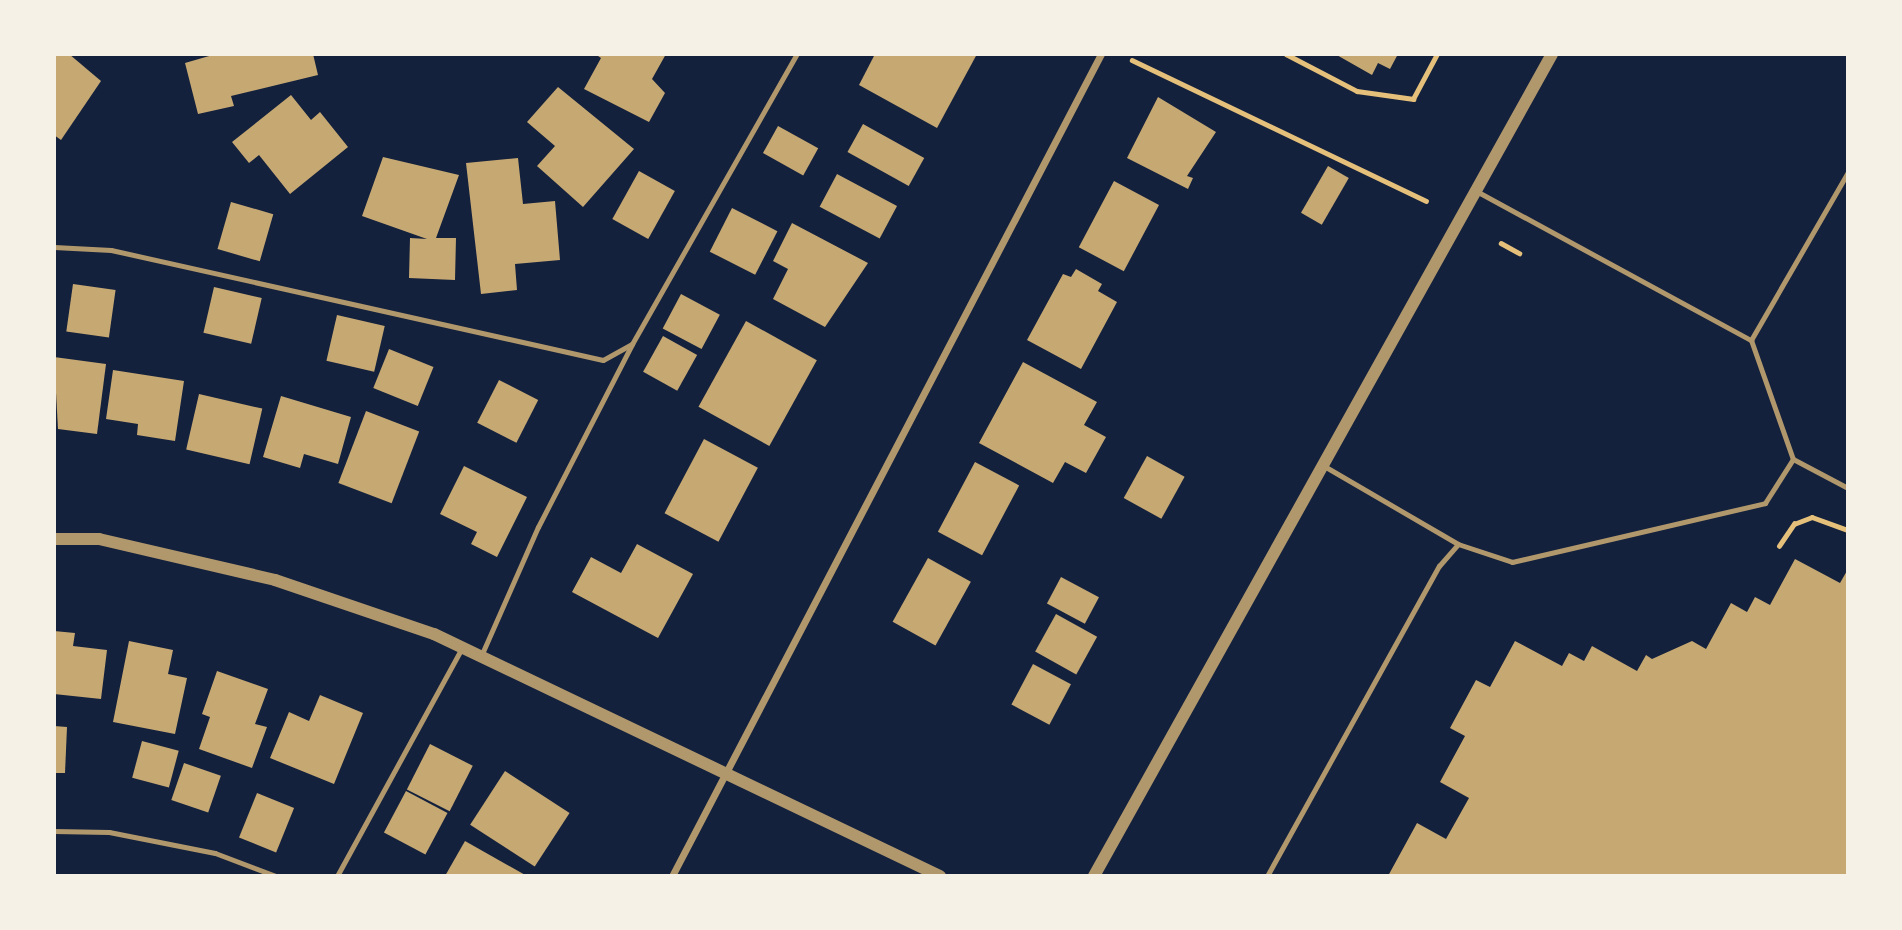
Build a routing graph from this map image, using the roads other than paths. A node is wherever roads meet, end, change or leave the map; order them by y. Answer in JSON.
{"nodes":[{"id":1,"x":797,"y":54,"type":"edge"},
{"id":2,"x":1101,"y":54,"type":"edge"},
{"id":3,"x":1552,"y":54,"type":"edge"},
{"id":4,"x":1848,"y":172,"type":"edge"},
{"id":5,"x":1478,"y":192,"type":"junction"},
{"id":6,"x":54,"y":247,"type":"edge"},
{"id":7,"x":1751,"y":340,"type":"junction"},
{"id":8,"x":632,"y":344,"type":"junction"},
{"id":9,"x":1794,"y":459,"type":"junction"},
{"id":10,"x":1320,"y":464,"type":"junction"},
{"id":11,"x":1848,"y":488,"type":"edge"},
{"id":12,"x":54,"y":539,"type":"edge"},
{"id":13,"x":1458,"y":544,"type":"junction"},
{"id":14,"x":462,"y":648,"type":"junction"},
{"id":15,"x":480,"y":658,"type":"junction"},
{"id":16,"x":725,"y":775,"type":"junction"},
{"id":17,"x":54,"y":831,"type":"edge"},
{"id":18,"x":276,"y":876,"type":"edge"},
{"id":19,"x":337,"y":876,"type":"edge"},
{"id":20,"x":672,"y":876,"type":"edge"},
{"id":21,"x":940,"y":876,"type":"edge"},
{"id":22,"x":1094,"y":876,"type":"edge"},
{"id":23,"x":1267,"y":876,"type":"edge"}],
"edges":[{"from":1,"to":8,"type":"lane"},
{"from":2,"to":16,"type":"street"},
{"from":3,"to":5,"type":"street"},
{"from":4,"to":7,"type":"lane"},
{"from":5,"to":7,"type":"lane"},
{"from":5,"to":10,"type":"street"},
{"from":6,"to":8,"type":"lane"},
{"from":7,"to":9,"type":"lane"},
{"from":8,"to":15,"type":"lane"},
{"from":9,"to":11,"type":"lane"},
{"from":9,"to":13,"type":"lane"},
{"from":10,"to":13,"type":"lane"},
{"from":10,"to":22,"type":"street"},
{"from":12,"to":14,"type":"street"},
{"from":13,"to":23,"type":"lane"},
{"from":14,"to":15,"type":"street"},
{"from":14,"to":19,"type":"lane"},
{"from":15,"to":16,"type":"street"},
{"from":16,"to":20,"type":"street"},
{"from":16,"to":21,"type":"street"},
{"from":17,"to":18,"type":"lane"}]}
